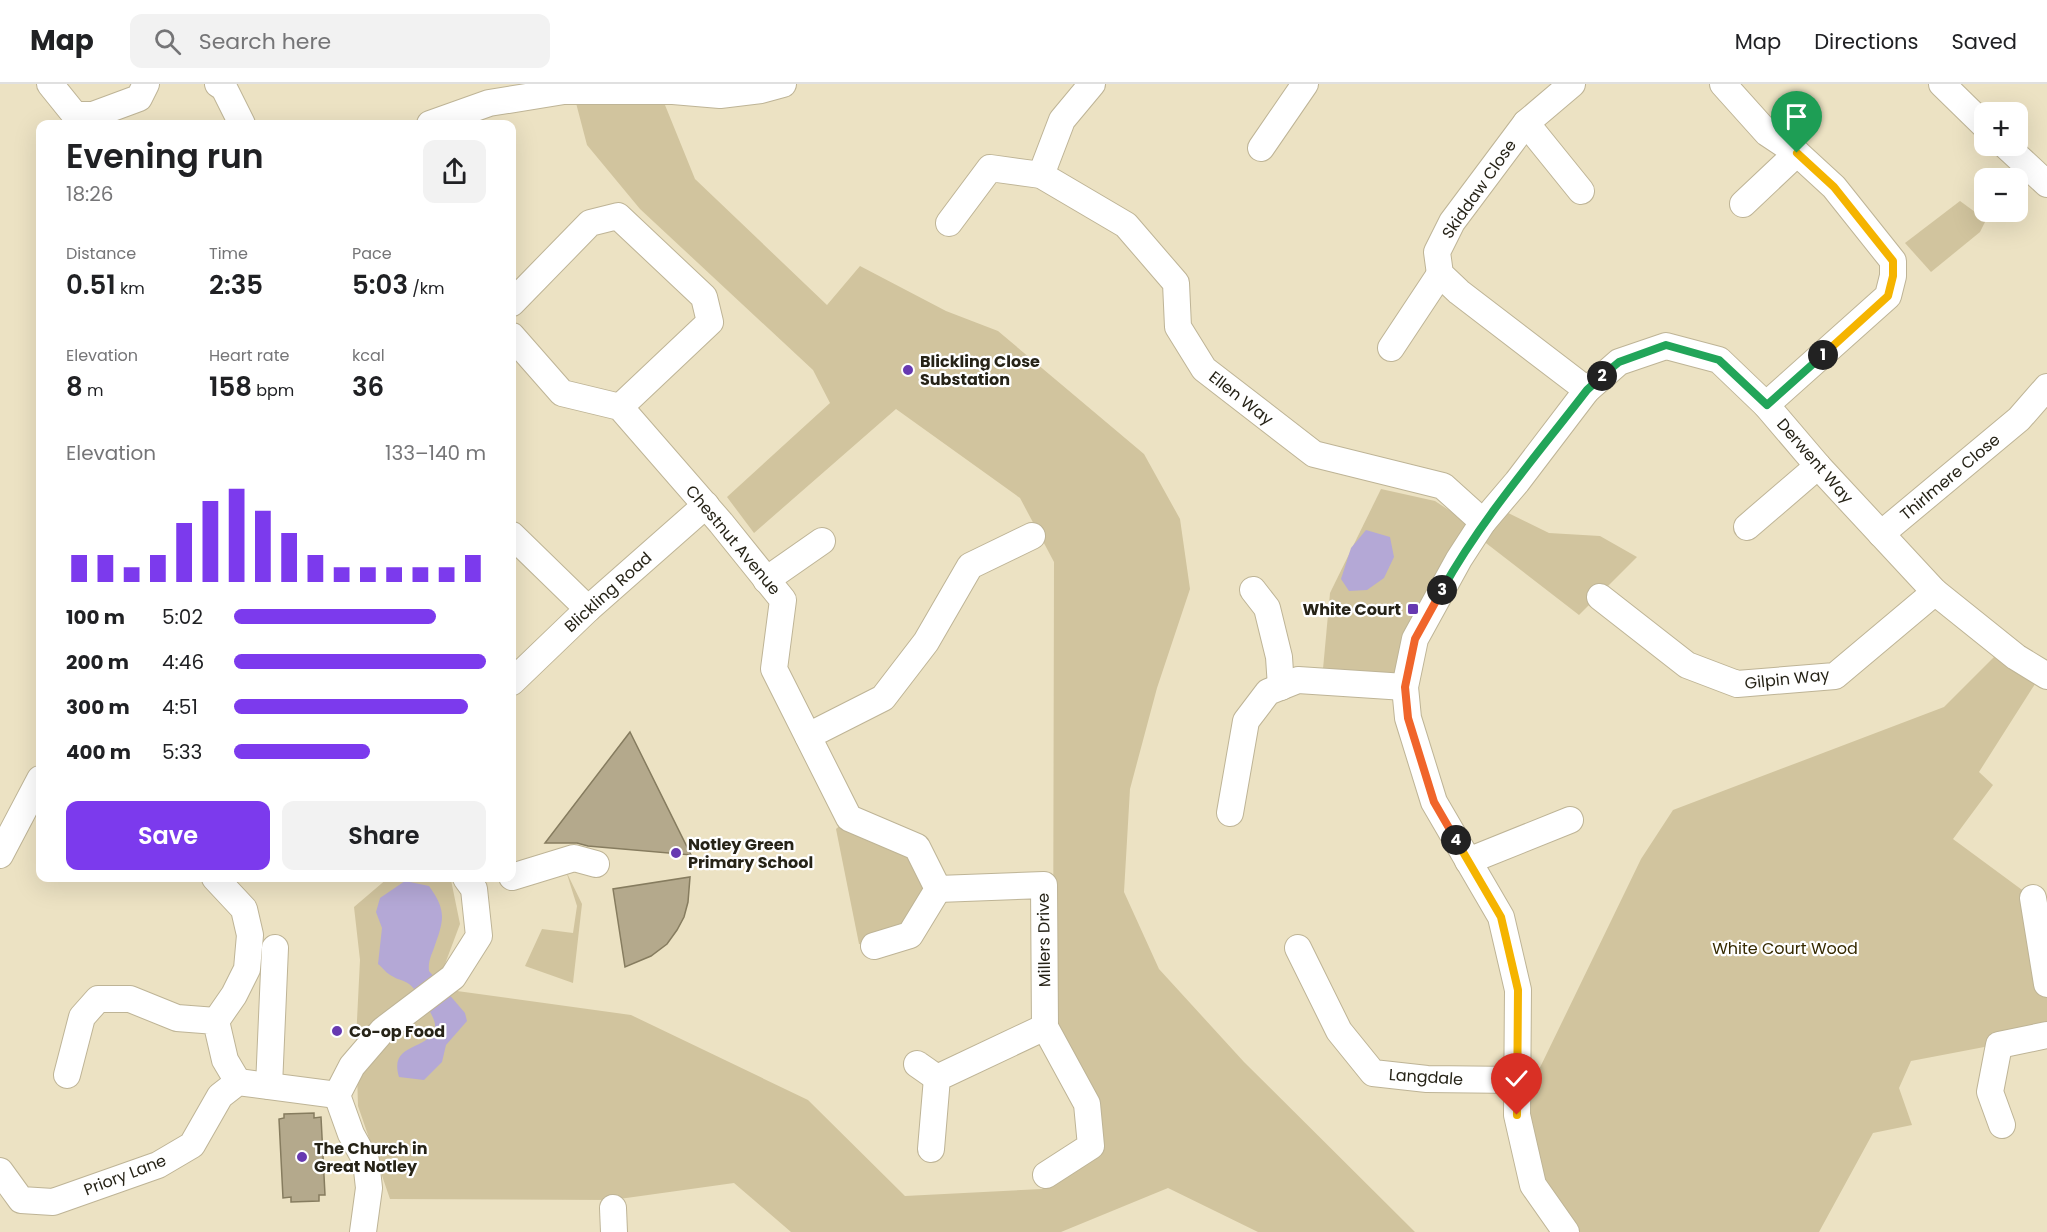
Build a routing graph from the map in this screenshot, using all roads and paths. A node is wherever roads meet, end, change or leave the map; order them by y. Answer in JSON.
{"nodes":[{"id":1,"x":50,"y":84,"type":"edge"},
{"id":2,"x":146,"y":84,"type":"edge"},
{"id":3,"x":783,"y":84,"type":"edge"},
{"id":4,"x":1092,"y":84,"type":"edge"},
{"id":5,"x":1305,"y":84,"type":"edge"},
{"id":6,"x":1572,"y":84,"type":"edge"},
{"id":7,"x":1723,"y":84,"type":"edge"},
{"id":8,"x":1941,"y":84,"type":"edge"},
{"id":9,"x":222,"y":85,"type":"edge"},
{"id":10,"x":673,"y":87,"type":"edge"},
{"id":11,"x":487,"y":94,"type":"edge"},
{"id":12,"x":1974,"y":115,"type":"edge"},
{"id":13,"x":240,"y":120,"type":"edge"},
{"id":14,"x":438,"y":120,"type":"edge"},
{"id":15,"x":1526,"y":123,"type":"junction"},
{"id":16,"x":1261,"y":148,"type":"dead end"},
{"id":17,"x":1797,"y":153,"type":"junction"},
{"id":18,"x":2018,"y":156,"type":"edge"},
{"id":19,"x":1041,"y":176,"type":"junction"},
{"id":20,"x":2046,"y":180,"type":"edge"},
{"id":21,"x":1581,"y":191,"type":"dead end"},
{"id":22,"x":1743,"y":204,"type":"dead end"},
{"id":23,"x":949,"y":222,"type":"dead end"},
{"id":24,"x":1440,"y":274,"type":"junction"},
{"id":25,"x":516,"y":299,"type":"edge"},
{"id":26,"x":516,"y":341,"type":"edge"},
{"id":27,"x":1391,"y":348,"type":"dead end"},
{"id":28,"x":2047,"y":387,"type":"edge"},
{"id":29,"x":1587,"y":390,"type":"junction"},
{"id":30,"x":1767,"y":405,"type":"junction"},
{"id":31,"x":620,"y":407,"type":"junction"},
{"id":32,"x":1818,"y":466,"type":"junction"},
{"id":33,"x":706,"y":505,"type":"junction"},
{"id":34,"x":1484,"y":522,"type":"junction"},
{"id":35,"x":1747,"y":527,"type":"dead end"},
{"id":36,"x":1881,"y":534,"type":"junction"},
{"id":37,"x":1032,"y":536,"type":"dead end"},
{"id":38,"x":516,"y":539,"type":"edge"},
{"id":39,"x":822,"y":541,"type":"dead end"},
{"id":40,"x":766,"y":580,"type":"junction"},
{"id":41,"x":1253,"y":590,"type":"dead end"},
{"id":42,"x":1935,"y":592,"type":"junction"},
{"id":43,"x":1599,"y":597,"type":"dead end"},
{"id":44,"x":588,"y":609,"type":"junction"},
{"id":45,"x":2047,"y":676,"type":"edge"},
{"id":46,"x":516,"y":678,"type":"edge"},
{"id":47,"x":1281,"y":687,"type":"junction"},
{"id":48,"x":1405,"y":687,"type":"junction"},
{"id":49,"x":808,"y":736,"type":"junction"},
{"id":50,"x":36,"y":786,"type":"edge"},
{"id":51,"x":1230,"y":813,"type":"dead end"},
{"id":52,"x":1570,"y":820,"type":"dead end"},
{"id":53,"x":0,"y":855,"type":"edge"},
{"id":54,"x":1468,"y":861,"type":"junction"},
{"id":55,"x":596,"y":864,"type":"dead end"},
{"id":56,"x":516,"y":875,"type":"edge"},
{"id":57,"x":219,"y":882,"type":"edge"},
{"id":58,"x":470,"y":883,"type":"edge"},
{"id":59,"x":938,"y":890,"type":"junction"},
{"id":60,"x":2033,"y":898,"type":"dead end"},
{"id":61,"x":874,"y":946,"type":"dead end"},
{"id":62,"x":275,"y":948,"type":"dead end"},
{"id":63,"x":1298,"y":948,"type":"dead end"},
{"id":64,"x":2047,"y":984,"type":"edge"},
{"id":65,"x":216,"y":1021,"type":"junction"},
{"id":66,"x":1045,"y":1027,"type":"junction"},
{"id":67,"x":2047,"y":1035,"type":"edge"},
{"id":68,"x":67,"y":1076,"type":"dead end"},
{"id":69,"x":1517,"y":1080,"type":"junction"},
{"id":70,"x":238,"y":1082,"type":"junction"},
{"id":71,"x":270,"y":1086,"type":"junction"},
{"id":72,"x":337,"y":1095,"type":"junction"},
{"id":73,"x":2002,"y":1125,"type":"dead end"},
{"id":74,"x":932,"y":1149,"type":"dead end"},
{"id":75,"x":0,"y":1171,"type":"edge"},
{"id":76,"x":1046,"y":1175,"type":"dead end"},
{"id":77,"x":363,"y":1232,"type":"edge"},
{"id":78,"x":1566,"y":1232,"type":"edge"}],
"edges":[{"from":1,"to":2,"type":"street"},
{"from":3,"to":10,"type":"street"},
{"from":4,"to":19,"type":"street"},
{"from":5,"to":16,"type":"street"},
{"from":6,"to":15,"type":"street","name":"Skiddaw Close"},
{"from":7,"to":17,"type":"street"},
{"from":8,"to":12,"type":"street"},
{"from":9,"to":13,"type":"street"},
{"from":10,"to":11,"type":"street"},
{"from":11,"to":14,"type":"street"},
{"from":15,"to":21,"type":"street"},
{"from":15,"to":24,"type":"street","name":"Skiddaw Close"},
{"from":17,"to":22,"type":"street"},
{"from":17,"to":30,"type":"street"},
{"from":18,"to":20,"type":"street"},
{"from":19,"to":23,"type":"street","name":"Ellen Way"},
{"from":19,"to":34,"type":"street","name":"Ellen Way"},
{"from":24,"to":27,"type":"street"},
{"from":24,"to":29,"type":"street"},
{"from":25,"to":31,"type":"street"},
{"from":26,"to":31,"type":"street"},
{"from":28,"to":36,"type":"street","name":"Thirlmere Close"},
{"from":29,"to":30,"type":"street","name":"Derwent Way"},
{"from":29,"to":34,"type":"street","name":"Derwent Way"},
{"from":30,"to":32,"type":"street","name":"Derwent Way"},
{"from":31,"to":33,"type":"street","name":"Chestnut Avenue"},
{"from":32,"to":35,"type":"street"},
{"from":32,"to":36,"type":"street","name":"Derwent Way"},
{"from":33,"to":40,"type":"street","name":"Chestnut Avenue"},
{"from":33,"to":44,"type":"street","name":"Blickling Road"},
{"from":34,"to":48,"type":"street","name":"Derwent Way"},
{"from":36,"to":42,"type":"street","name":"Derwent Way"},
{"from":37,"to":49,"type":"street"},
{"from":38,"to":44,"type":"street"},
{"from":39,"to":40,"type":"street"},
{"from":40,"to":49,"type":"street","name":"Chestnut Avenue"},
{"from":41,"to":47,"type":"street"},
{"from":42,"to":43,"type":"street","name":"Gilpin Way"},
{"from":42,"to":45,"type":"street","name":"Derwent Way"},
{"from":44,"to":46,"type":"street","name":"Blickling Road"},
{"from":47,"to":48,"type":"street"},
{"from":47,"to":51,"type":"street"},
{"from":48,"to":54,"type":"street","name":"Derwent Way"},
{"from":49,"to":59,"type":"street","name":"Chestnut Avenue"},
{"from":50,"to":53,"type":"street"},
{"from":52,"to":54,"type":"street"},
{"from":54,"to":69,"type":"street","name":"Derwent Way"},
{"from":55,"to":56,"type":"street"},
{"from":57,"to":65,"type":"street"},
{"from":58,"to":72,"type":"street"},
{"from":59,"to":61,"type":"street"},
{"from":59,"to":66,"type":"street","name":"Millers Drive"},
{"from":60,"to":64,"type":"street"},
{"from":62,"to":71,"type":"street"},
{"from":63,"to":69,"type":"street","name":"Langdale"},
{"from":65,"to":68,"type":"street"},
{"from":65,"to":70,"type":"street"},
{"from":66,"to":74,"type":"street"},
{"from":66,"to":76,"type":"street","name":"Millers Drive"},
{"from":67,"to":73,"type":"street"},
{"from":69,"to":78,"type":"street","name":"Derwent Way"},
{"from":70,"to":71,"type":"street"},
{"from":70,"to":75,"type":"street","name":"Priory Lane"},
{"from":71,"to":72,"type":"street"},
{"from":72,"to":77,"type":"street"}]}
